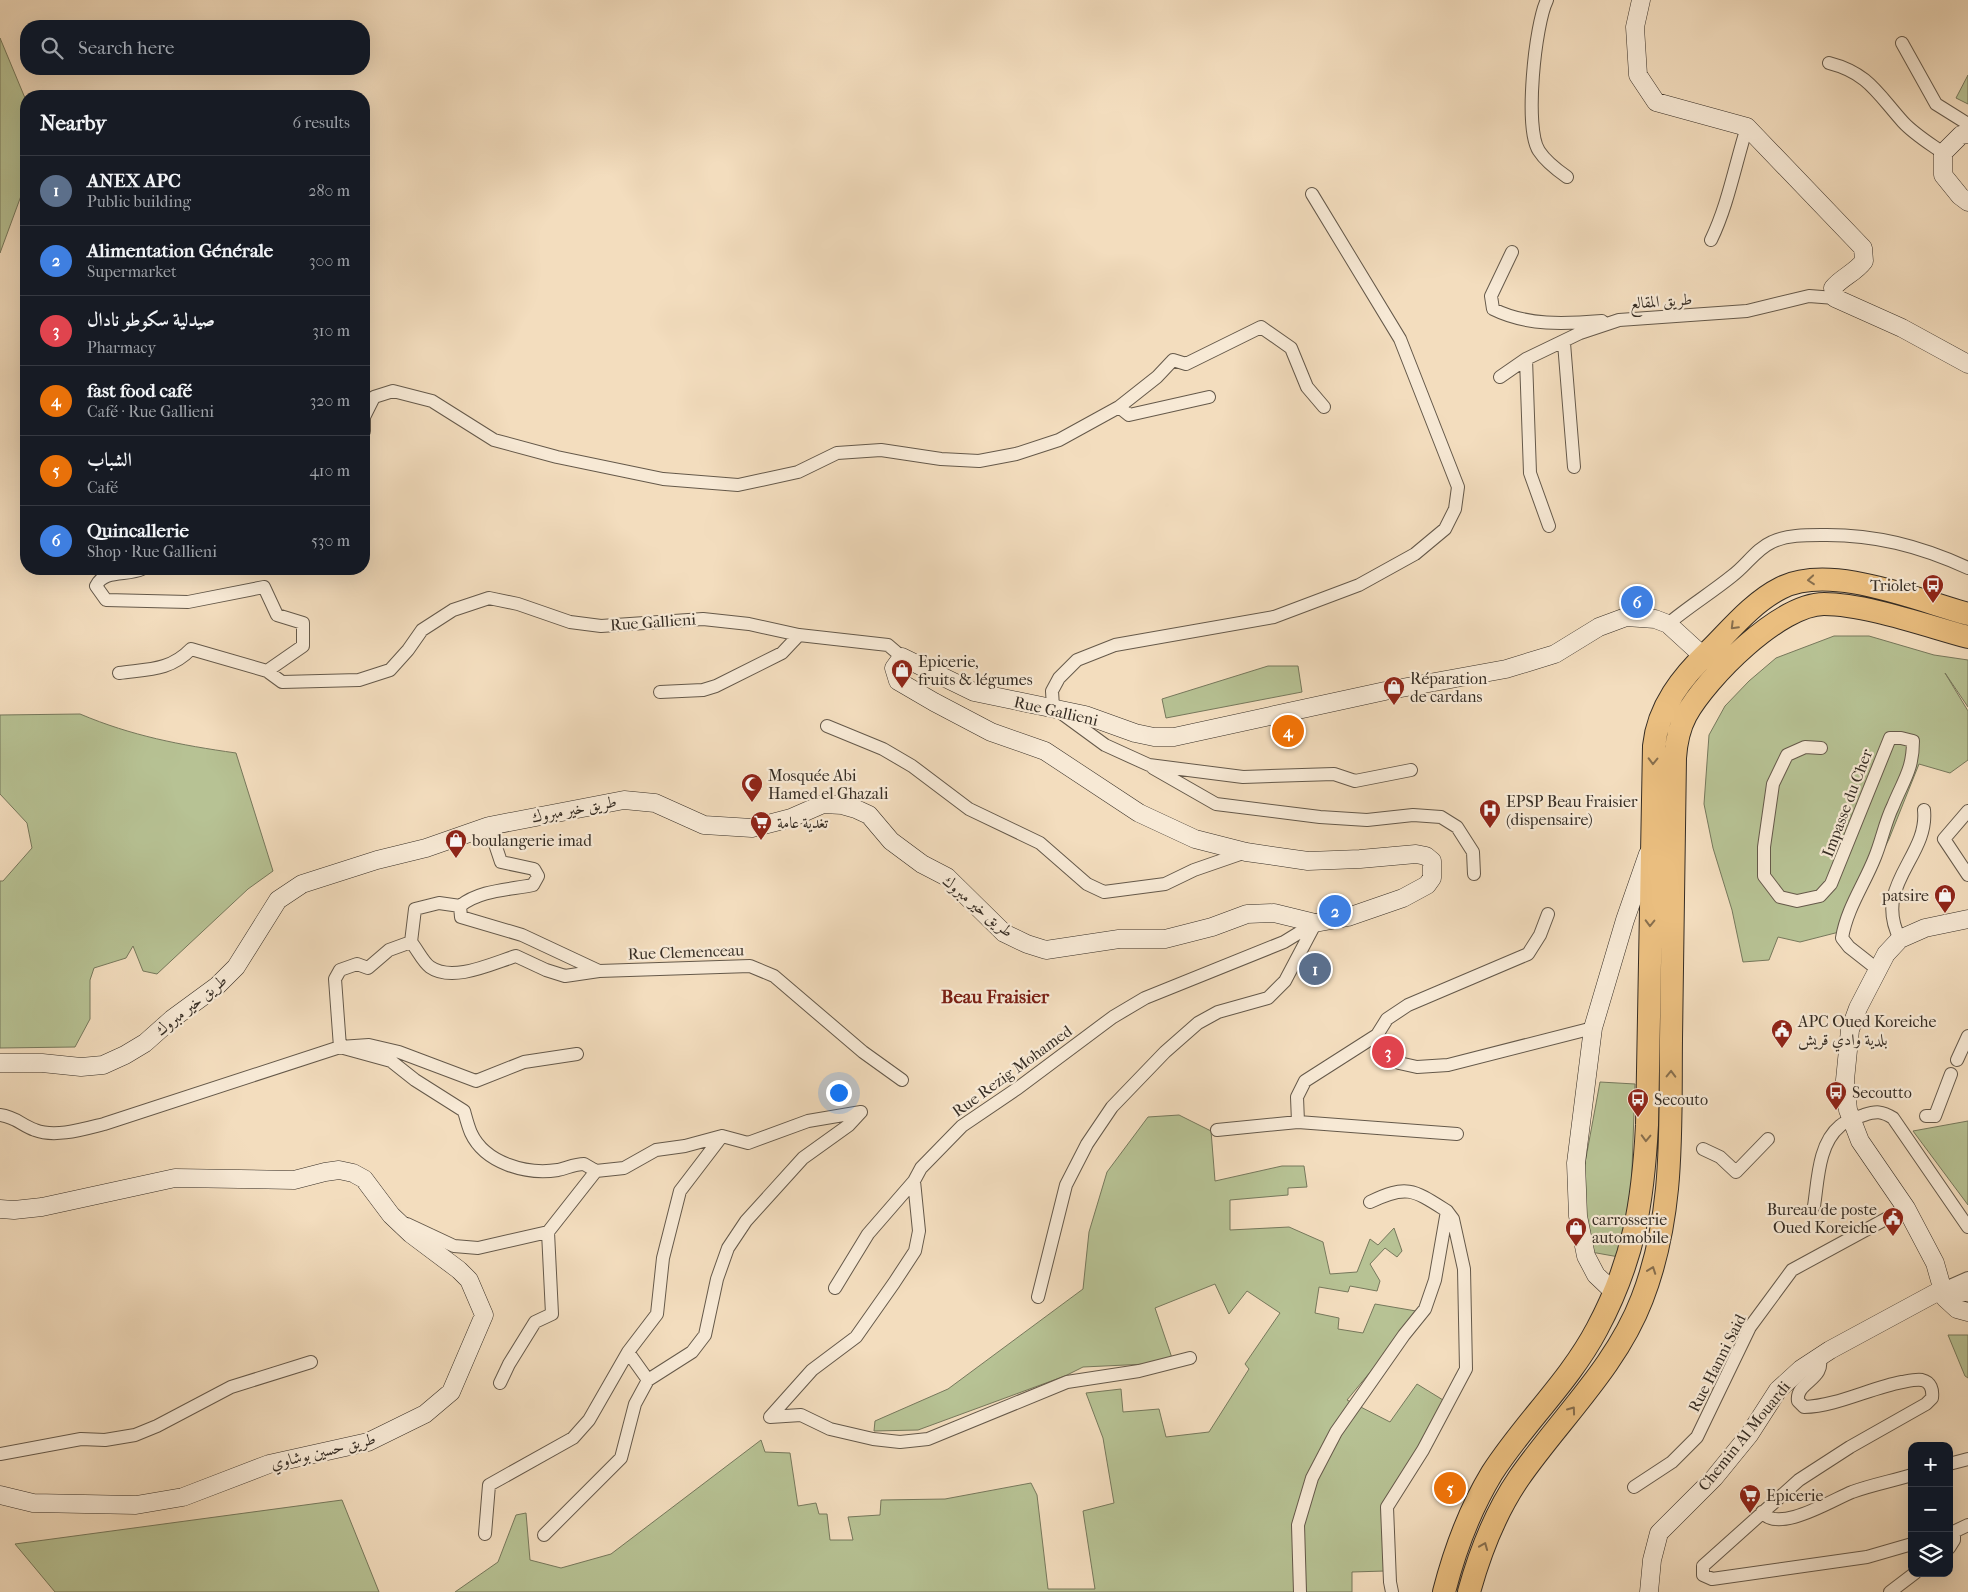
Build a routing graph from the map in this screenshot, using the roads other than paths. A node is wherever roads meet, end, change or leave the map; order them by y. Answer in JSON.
{"nodes":[{"id":1,"x":1547,"y":0,"type":"edge"},
{"id":2,"x":1641,"y":0,"type":"edge"},
{"id":3,"x":1902,"y":43,"type":"dead end"},
{"id":4,"x":1829,"y":63,"type":"dead end"},
{"id":5,"x":1968,"y":124,"type":"edge"},
{"id":6,"x":1747,"y":127,"type":"junction"},
{"id":7,"x":1968,"y":134,"type":"edge"},
{"id":8,"x":1943,"y":152,"type":"junction"},
{"id":9,"x":1567,"y":177,"type":"dead end"},
{"id":10,"x":1312,"y":194,"type":"dead end"},
{"id":11,"x":1968,"y":202,"type":"edge"},
{"id":12,"x":1711,"y":240,"type":"dead end"},
{"id":13,"x":1512,"y":252,"type":"dead end"},
{"id":14,"x":1835,"y":298,"type":"junction"},
{"id":15,"x":1619,"y":320,"type":"junction"},
{"id":16,"x":1564,"y":342,"type":"junction"},
{"id":17,"x":1526,"y":359,"type":"junction"},
{"id":18,"x":1968,"y":364,"type":"edge"},
{"id":19,"x":1500,"y":377,"type":"dead end"},
{"id":20,"x":1209,"y":397,"type":"dead end"},
{"id":21,"x":370,"y":405,"type":"edge"},
{"id":22,"x":1119,"y":406,"type":"junction"},
{"id":23,"x":1324,"y":407,"type":"dead end"},
{"id":24,"x":1574,"y":467,"type":"dead end"},
{"id":25,"x":1549,"y":526,"type":"dead end"},
{"id":26,"x":1968,"y":568,"type":"edge"},
{"id":27,"x":107,"y":575,"type":"edge"},
{"id":28,"x":1968,"y":614,"type":"edge"},
{"id":29,"x":1668,"y":624,"type":"junction"},
{"id":30,"x":799,"y":635,"type":"junction"},
{"id":31,"x":1968,"y":637,"type":"edge"},
{"id":32,"x":1704,"y":656,"type":"junction"},
{"id":33,"x":902,"y":657,"type":"junction"},
{"id":34,"x":267,"y":671,"type":"junction"},
{"id":35,"x":119,"y":673,"type":"dead end"},
{"id":36,"x":660,"y":692,"type":"dead end"},
{"id":37,"x":1053,"y":707,"type":"junction"},
{"id":38,"x":827,"y":726,"type":"dead end"},
{"id":39,"x":1821,"y":748,"type":"dead end"},
{"id":40,"x":1149,"y":765,"type":"junction"},
{"id":41,"x":1411,"y":770,"type":"dead end"},
{"id":42,"x":1924,"y":810,"type":"dead end"},
{"id":43,"x":1968,"y":811,"type":"edge"},
{"id":44,"x":489,"y":826,"type":"junction"},
{"id":45,"x":1652,"y":844,"type":"junction"},
{"id":46,"x":1246,"y":852,"type":"junction"},
{"id":47,"x":1474,"y":874,"type":"dead end"},
{"id":48,"x":1968,"y":875,"type":"edge"},
{"id":49,"x":461,"y":912,"type":"junction"},
{"id":50,"x":1548,"y":914,"type":"dead end"},
{"id":51,"x":1968,"y":919,"type":"edge"},
{"id":52,"x":1315,"y":923,"type":"junction"},
{"id":53,"x":1900,"y":939,"type":"junction"},
{"id":54,"x":411,"y":942,"type":"junction"},
{"id":55,"x":1876,"y":969,"type":"junction"},
{"id":56,"x":599,"y":971,"type":"junction"},
{"id":57,"x":1593,"y":1028,"type":"junction"},
{"id":58,"x":1377,"y":1035,"type":"junction"},
{"id":59,"x":1968,"y":1036,"type":"edge"},
{"id":60,"x":340,"y":1047,"type":"junction"},
{"id":61,"x":577,"y":1054,"type":"dead end"},
{"id":62,"x":1958,"y":1060,"type":"dead end"},
{"id":63,"x":0,"y":1063,"type":"edge"},
{"id":64,"x":1951,"y":1074,"type":"dead end"},
{"id":65,"x":902,"y":1080,"type":"dead end"},
{"id":66,"x":0,"y":1115,"type":"edge"},
{"id":67,"x":1926,"y":1116,"type":"dead end"},
{"id":68,"x":1852,"y":1120,"type":"junction"},
{"id":69,"x":1298,"y":1122,"type":"junction"},
{"id":70,"x":1217,"y":1130,"type":"dead end"},
{"id":71,"x":1457,"y":1134,"type":"dead end"},
{"id":72,"x":722,"y":1136,"type":"junction"},
{"id":73,"x":1768,"y":1139,"type":"dead end"},
{"id":74,"x":1703,"y":1149,"type":"dead end"},
{"id":75,"x":596,"y":1171,"type":"junction"},
{"id":76,"x":914,"y":1180,"type":"junction"},
{"id":77,"x":1370,"y":1202,"type":"dead end"},
{"id":78,"x":1814,"y":1206,"type":"dead end"},
{"id":79,"x":1906,"y":1208,"type":"junction"},
{"id":80,"x":0,"y":1209,"type":"edge"},
{"id":81,"x":1447,"y":1211,"type":"junction"},
{"id":82,"x":396,"y":1219,"type":"junction"},
{"id":83,"x":1968,"y":1226,"type":"edge"},
{"id":84,"x":548,"y":1232,"type":"junction"},
{"id":85,"x":1968,"y":1278,"type":"edge"},
{"id":86,"x":835,"y":1288,"type":"dead end"},
{"id":87,"x":1941,"y":1290,"type":"junction"},
{"id":88,"x":1968,"y":1292,"type":"edge"},
{"id":89,"x":1615,"y":1293,"type":"junction"},
{"id":90,"x":1038,"y":1297,"type":"dead end"},
{"id":91,"x":1968,"y":1312,"type":"edge"},
{"id":92,"x":628,"y":1352,"type":"junction"},
{"id":93,"x":1819,"y":1357,"type":"junction"},
{"id":94,"x":1190,"y":1358,"type":"dead end"},
{"id":95,"x":311,"y":1362,"type":"dead end"},
{"id":96,"x":648,"y":1380,"type":"junction"},
{"id":97,"x":500,"y":1383,"type":"dead end"},
{"id":98,"x":0,"y":1454,"type":"edge"},
{"id":99,"x":1968,"y":1459,"type":"edge"},
{"id":100,"x":1953,"y":1463,"type":"edge"},
{"id":101,"x":1908,"y":1476,"type":"edge"},
{"id":102,"x":1634,"y":1487,"type":"dead end"},
{"id":103,"x":0,"y":1495,"type":"edge"},
{"id":104,"x":1762,"y":1512,"type":"junction"},
{"id":105,"x":1968,"y":1525,"type":"edge"},
{"id":106,"x":1953,"y":1532,"type":"edge"},
{"id":107,"x":485,"y":1534,"type":"dead end"},
{"id":108,"x":544,"y":1535,"type":"dead end"},
{"id":109,"x":1908,"y":1545,"type":"edge"},
{"id":110,"x":1910,"y":1577,"type":"edge"},
{"id":111,"x":1300,"y":1592,"type":"edge"},
{"id":112,"x":1392,"y":1592,"type":"edge"},
{"id":113,"x":1444,"y":1592,"type":"edge"},
{"id":114,"x":1469,"y":1592,"type":"edge"},
{"id":115,"x":1649,"y":1592,"type":"edge"},
{"id":116,"x":1890,"y":1592,"type":"edge"}],
"edges":[{"from":1,"to":9,"type":"street"},
{"from":2,"to":6,"type":"street"},
{"from":3,"to":5,"type":"street"},
{"from":4,"to":8,"type":"street"},
{"from":6,"to":12,"type":"street"},
{"from":6,"to":14,"type":"street"},
{"from":7,"to":8,"type":"street"},
{"from":8,"to":11,"type":"street"},
{"from":10,"to":37,"type":"street"},
{"from":13,"to":15,"type":"street"},
{"from":14,"to":15,"type":"street","name":"طريق المقالع"},
{"from":14,"to":18,"type":"street"},
{"from":15,"to":16,"type":"street","name":"طريق المقالع"},
{"from":16,"to":17,"type":"street","name":"طريق المقالع"},
{"from":16,"to":24,"type":"street"},
{"from":17,"to":19,"type":"street","name":"طريق المقالع"},
{"from":17,"to":25,"type":"street"},
{"from":20,"to":22,"type":"street"},
{"from":21,"to":22,"type":"street"},
{"from":22,"to":23,"type":"street"},
{"from":26,"to":29,"type":"street"},
{"from":27,"to":34,"type":"street"},
{"from":28,"to":32,"type":"highway","one_way":true},
{"from":29,"to":32,"type":"street","name":"Rue Gallieni"},
{"from":29,"to":37,"type":"street","name":"Rue Gallieni"},
{"from":30,"to":33,"type":"street","name":"Rue Gallieni"},
{"from":30,"to":34,"type":"street","name":"Rue Gallieni"},
{"from":30,"to":36,"type":"street"},
{"from":114,"to":31,"type":"highway","one_way":true},
{"from":32,"to":45,"type":"highway","one_way":true},
{"from":33,"to":37,"type":"street","name":"Rue Gallieni"},
{"from":33,"to":46,"type":"street","name":"طريق خير مبروك"},
{"from":34,"to":35,"type":"street"},
{"from":37,"to":40,"type":"street"},
{"from":38,"to":46,"type":"street"},
{"from":39,"to":55,"type":"street","name":"Impasse du Cher"},
{"from":40,"to":41,"type":"street"},
{"from":40,"to":47,"type":"street"},
{"from":42,"to":53,"type":"street"},
{"from":43,"to":48,"type":"street"},
{"from":44,"to":49,"type":"street"},
{"from":44,"to":52,"type":"street","name":"طريق خير مبروك"},
{"from":44,"to":63,"type":"street","name":"طريق خير مبروك"},
{"from":45,"to":57,"type":"street"},
{"from":45,"to":89,"type":"highway","one_way":true},
{"from":46,"to":52,"type":"street","name":"طريق خير مبروك"},
{"from":49,"to":54,"type":"street"},
{"from":49,"to":56,"type":"street"},
{"from":50,"to":58,"type":"street"},
{"from":51,"to":53,"type":"street"},
{"from":52,"to":76,"type":"street","name":"Rue Rezig Mohamed"},
{"from":52,"to":90,"type":"street"},
{"from":53,"to":55,"type":"street"},
{"from":54,"to":56,"type":"street","name":"Rue Clemenceau"},
{"from":54,"to":60,"type":"street"},
{"from":55,"to":68,"type":"street"},
{"from":56,"to":65,"type":"street","name":"Rue Clemenceau"},
{"from":57,"to":58,"type":"street"},
{"from":57,"to":89,"type":"street"},
{"from":58,"to":69,"type":"street"},
{"from":59,"to":62,"type":"street"},
{"from":60,"to":61,"type":"street"},
{"from":60,"to":66,"type":"street"},
{"from":60,"to":75,"type":"street"},
{"from":64,"to":67,"type":"street"},
{"from":68,"to":78,"type":"street"},
{"from":68,"to":79,"type":"street"},
{"from":68,"to":83,"type":"street"},
{"from":69,"to":70,"type":"street"},
{"from":69,"to":71,"type":"street"},
{"from":72,"to":75,"type":"street"},
{"from":72,"to":92,"type":"street"},
{"from":72,"to":96,"type":"street"},
{"from":73,"to":74,"type":"street"},
{"from":75,"to":84,"type":"street"},
{"from":76,"to":86,"type":"street","name":"Rue Rezig Mohamed"},
{"from":76,"to":94,"type":"street"},
{"from":77,"to":81,"type":"street"},
{"from":79,"to":87,"type":"street"},
{"from":79,"to":102,"type":"street","name":"Rue Hanni Said"},
{"from":80,"to":82,"type":"street","name":"طريق حسين بوشاوي"},
{"from":81,"to":111,"type":"street"},
{"from":81,"to":112,"type":"street"},
{"from":82,"to":84,"type":"street"},
{"from":82,"to":103,"type":"street","name":"طريق حسين بوشاوي"},
{"from":84,"to":97,"type":"street"},
{"from":85,"to":87,"type":"street"},
{"from":87,"to":88,"type":"street"},
{"from":87,"to":91,"type":"street"},
{"from":87,"to":93,"type":"street","name":"Chemin Al Mouardi"},
{"from":89,"to":113,"type":"highway"},
{"from":92,"to":96,"type":"street"},
{"from":92,"to":107,"type":"street"},
{"from":93,"to":104,"type":"street"},
{"from":93,"to":115,"type":"street","name":"Chemin Al Mouardi"},
{"from":95,"to":98,"type":"street"},
{"from":96,"to":108,"type":"street"},
{"from":99,"to":100,"type":"street"},
{"from":101,"to":104,"type":"street"},
{"from":104,"to":109,"type":"street"},
{"from":105,"to":106,"type":"street"},
{"from":110,"to":116,"type":"street"}]}
